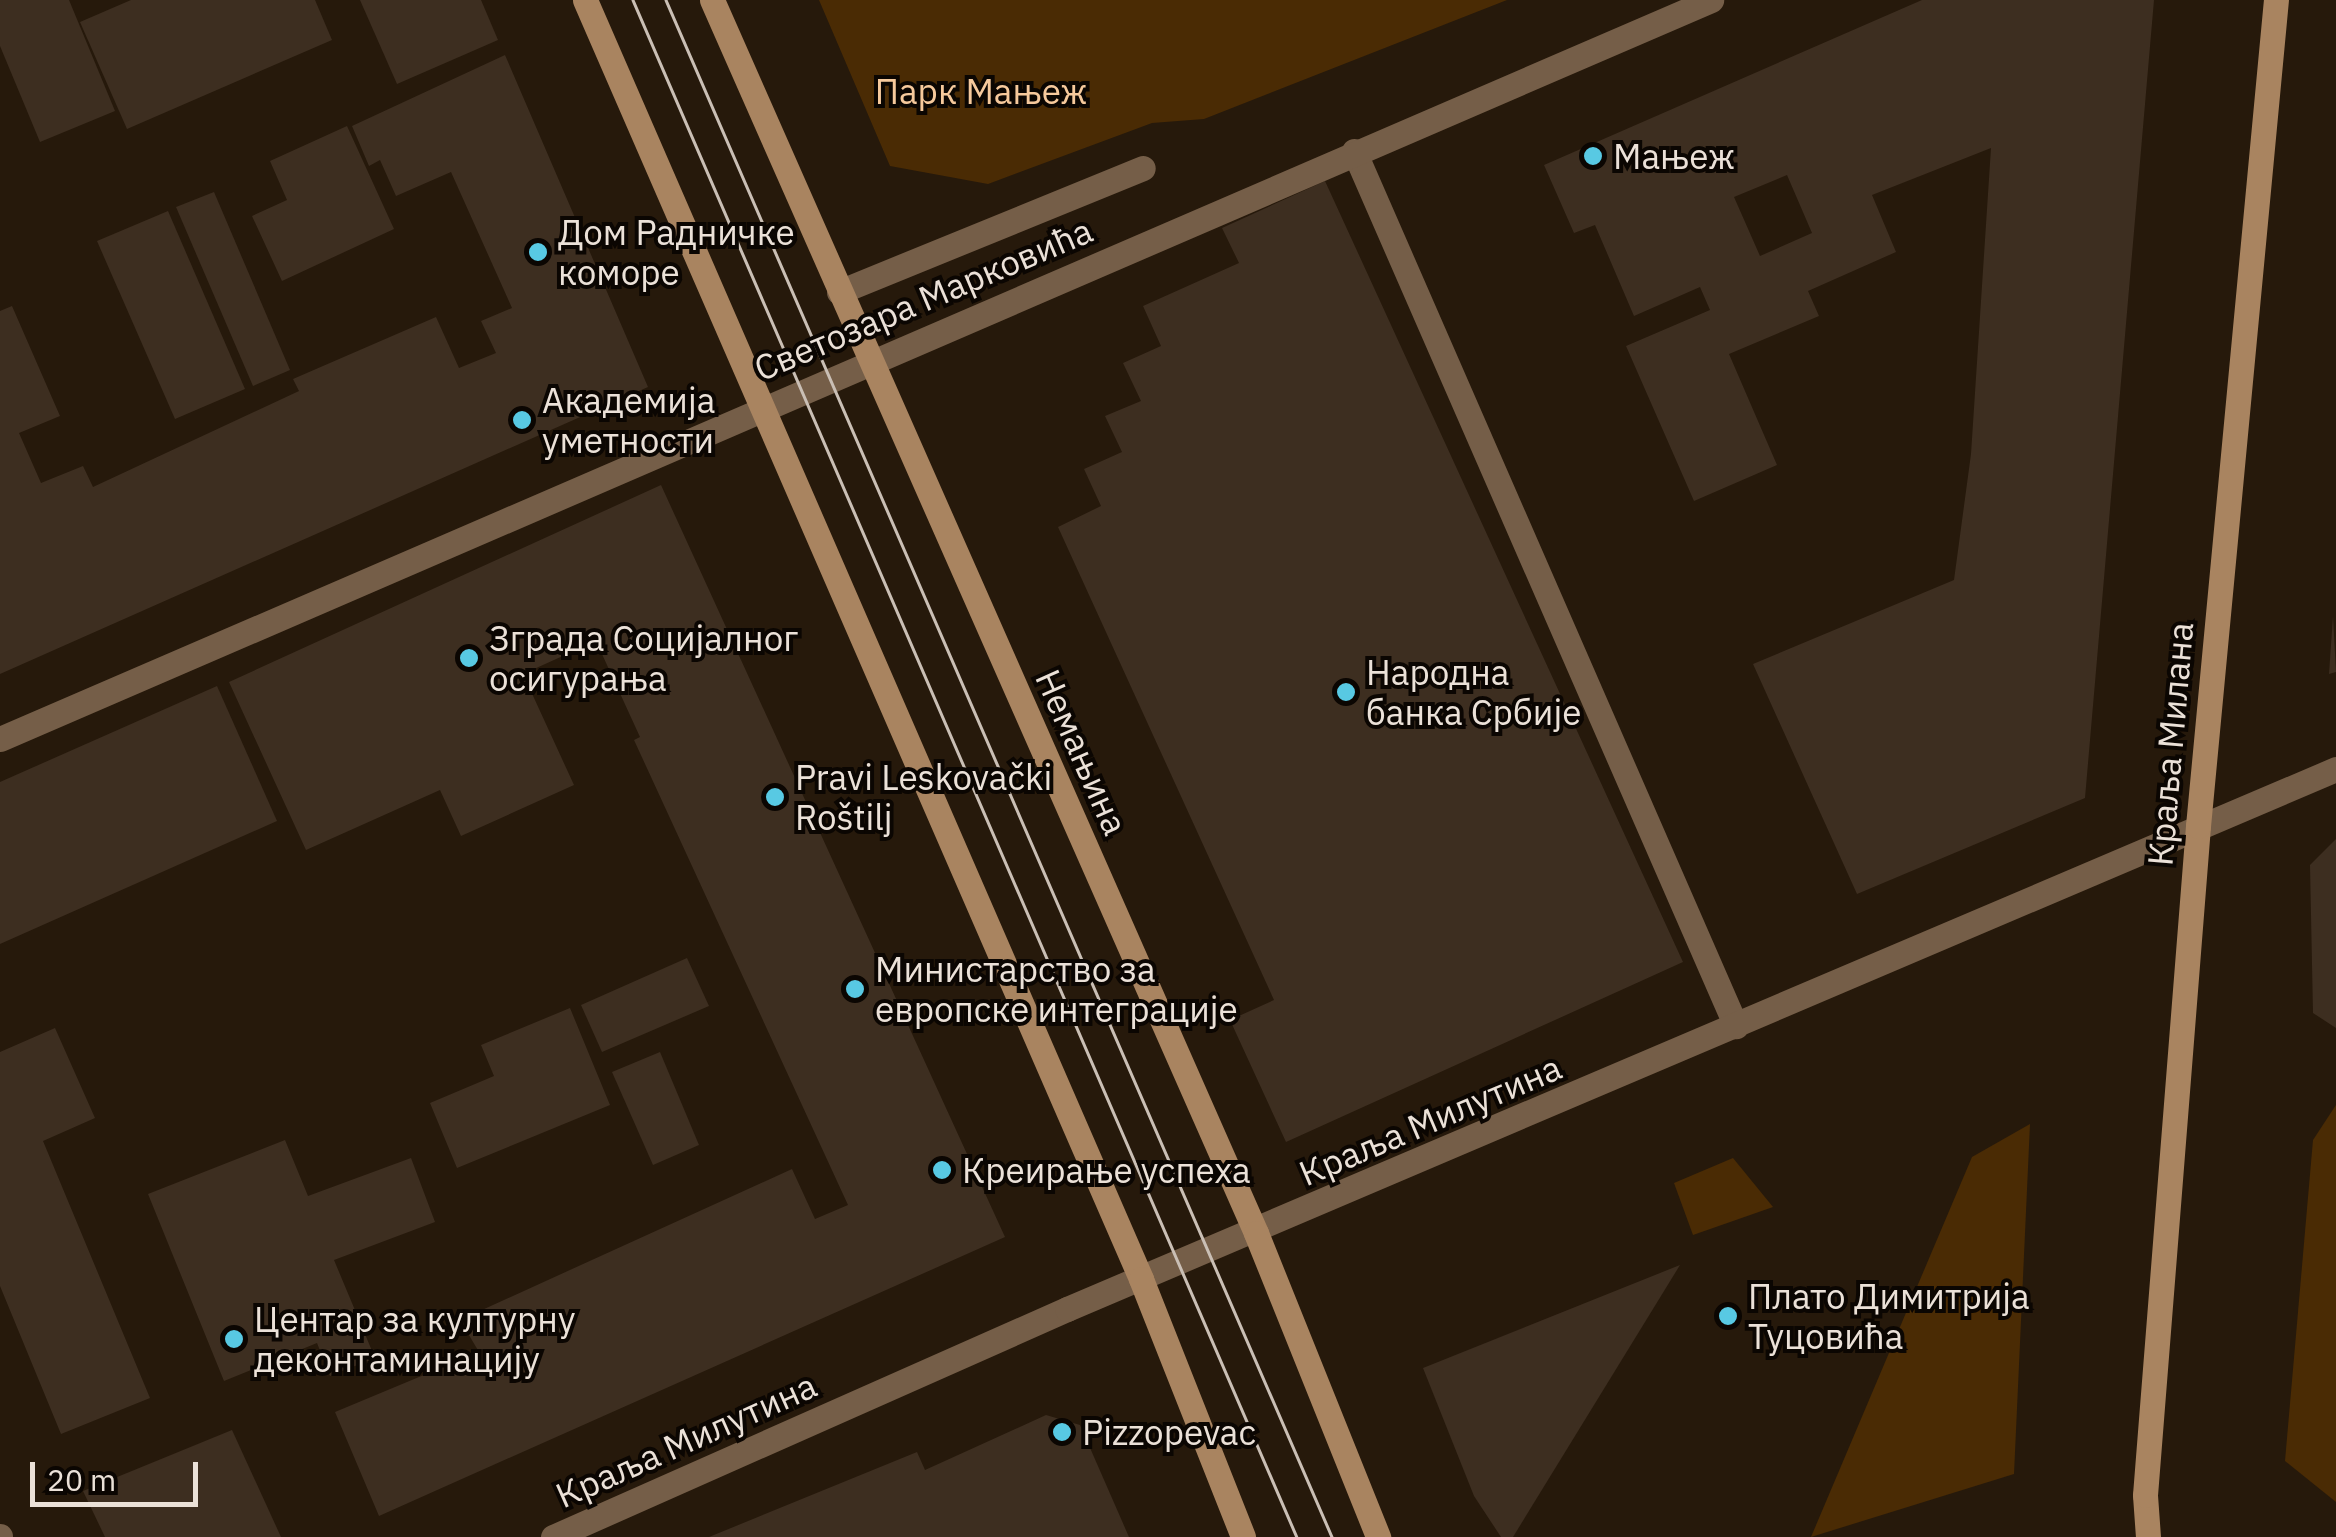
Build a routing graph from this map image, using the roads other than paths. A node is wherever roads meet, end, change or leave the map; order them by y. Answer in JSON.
{"nodes":[{"id":1,"x":585,"y":0,"type":"edge"},
{"id":2,"x":712,"y":0,"type":"edge"},
{"id":3,"x":1711,"y":0,"type":"edge"},
{"id":4,"x":2276,"y":0,"type":"edge"},
{"id":5,"x":1354,"y":151,"type":"junction"},
{"id":6,"x":1143,"y":168,"type":"dead end"},
{"id":7,"x":840,"y":292,"type":"junction"},
{"id":8,"x":870,"y":360,"type":"junction"},
{"id":9,"x":761,"y":406,"type":"junction"},
{"id":10,"x":0,"y":739,"type":"edge"},
{"id":11,"x":2336,"y":769,"type":"edge"},
{"id":12,"x":2198,"y":826,"type":"junction"},
{"id":13,"x":1736,"y":1026,"type":"junction"},
{"id":14,"x":1256,"y":1234,"type":"junction"},
{"id":15,"x":1141,"y":1279,"type":"junction"},
{"id":16,"x":2145,"y":1495,"type":"junction"},
{"id":17,"x":553,"y":1537,"type":"edge"},
{"id":18,"x":1243,"y":1537,"type":"edge"},
{"id":19,"x":1378,"y":1537,"type":"edge"},
{"id":20,"x":2135,"y":1537,"type":"edge"},
{"id":21,"x":2148,"y":1537,"type":"edge"},
{"id":22,"x":2166,"y":1537,"type":"edge"}],
"edges":[{"from":1,"to":9,"type":"main road"},
{"from":2,"to":7,"type":"main road","name":"Немањина"},
{"from":3,"to":5,"type":"street","name":"Светозара Марковића"},
{"from":4,"to":12,"type":"main road","name":"Краља Милана"},
{"from":5,"to":8,"type":"street","name":"Светозара Марковића"},
{"from":5,"to":13,"type":"street"},
{"from":6,"to":7,"type":"street"},
{"from":7,"to":8,"type":"main road","name":"Немањина"},
{"from":8,"to":9,"type":"street","name":"Светозара Марковића"},
{"from":8,"to":14,"type":"main road","name":"Немањина"},
{"from":9,"to":10,"type":"street","name":"Светозара Марковића"},
{"from":9,"to":15,"type":"main road"},
{"from":11,"to":12,"type":"street","name":"Краља Милутина"},
{"from":12,"to":13,"type":"street","name":"Краља Милутина"},
{"from":12,"to":16,"type":"main road","name":"Краља Милана"},
{"from":13,"to":14,"type":"street","name":"Краља Милутина"},
{"from":14,"to":15,"type":"street","name":"Краља Милутина"},
{"from":14,"to":19,"type":"main road","name":"Немањина"},
{"from":15,"to":17,"type":"street","name":"Краља Милутина"},
{"from":15,"to":18,"type":"main road"},
{"from":16,"to":20,"type":"main road","name":"Краља Милана"},
{"from":16,"to":21,"type":"main road","name":"Краља Милана"},
{"from":16,"to":22,"type":"main road"}]}
